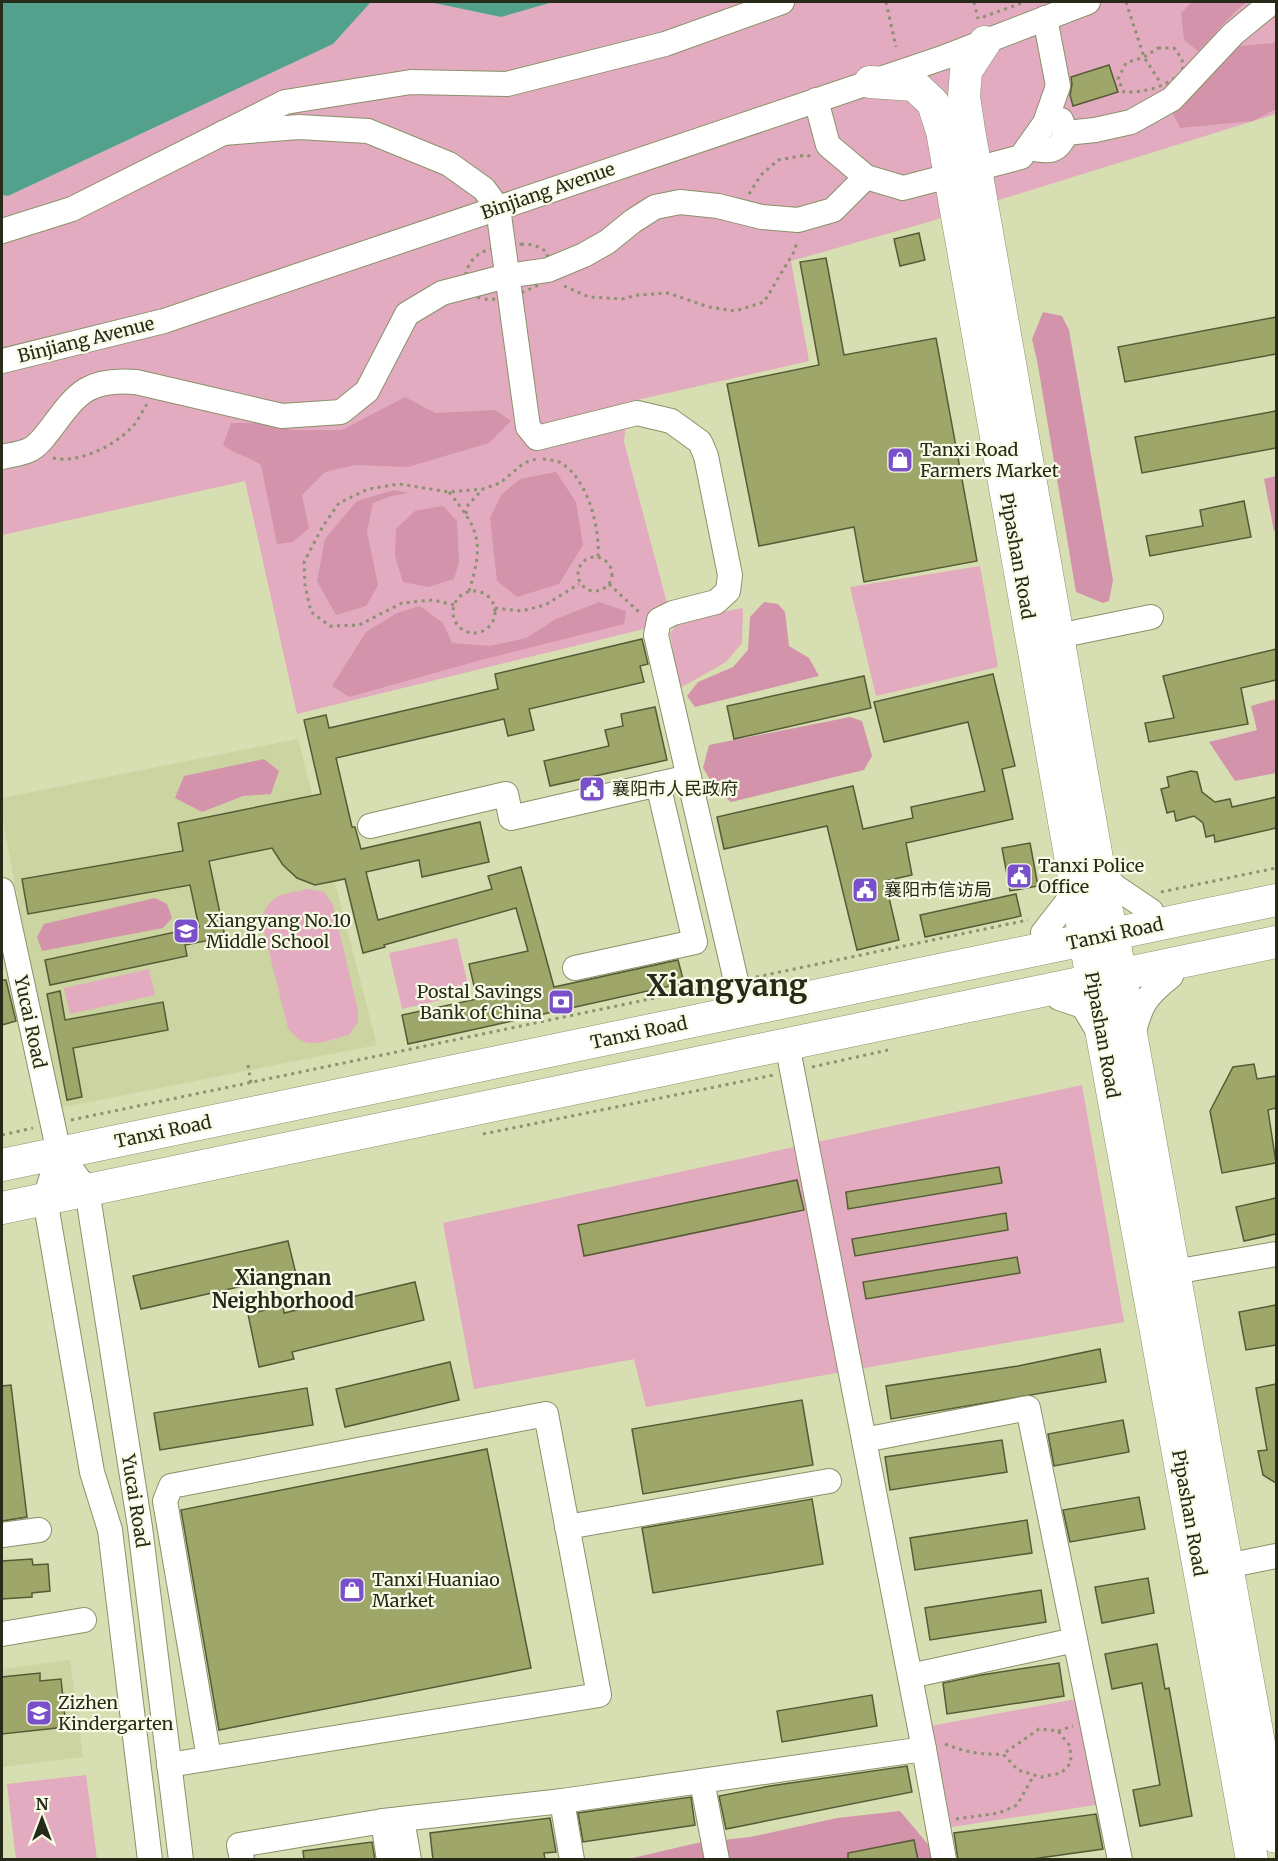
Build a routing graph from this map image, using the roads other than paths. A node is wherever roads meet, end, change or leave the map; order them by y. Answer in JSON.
{"nodes":[{"id":1,"x":782,"y":2,"type":"edge"},
{"id":2,"x":1089,"y":2,"type":"edge"},
{"id":3,"x":1272,"y":2,"type":"edge"},
{"id":4,"x":1045,"y":18,"type":"junction"},
{"id":5,"x":985,"y":42,"type":"junction"},
{"id":6,"x":870,"y":82,"type":"junction"},
{"id":7,"x":816,"y":100,"type":"junction"},
{"id":8,"x":1049,"y":112,"type":"junction"},
{"id":9,"x":223,"y":133,"type":"junction"},
{"id":10,"x":1066,"y":133,"type":"junction"},
{"id":11,"x":1028,"y":147,"type":"junction"},
{"id":12,"x":963,"y":172,"type":"junction"},
{"id":13,"x":866,"y":177,"type":"junction"},
{"id":14,"x":498,"y":208,"type":"junction"},
{"id":15,"x":2,"y":231,"type":"edge"},
{"id":16,"x":507,"y":276,"type":"junction"},
{"id":17,"x":2,"y":361,"type":"edge"},
{"id":18,"x":13,"y":454,"type":"edge"},
{"id":19,"x":1151,"y":617,"type":"dead end"},
{"id":20,"x":1058,"y":636,"type":"junction"},
{"id":21,"x":689,"y":777,"type":"junction"},
{"id":22,"x":658,"y":784,"type":"junction"},
{"id":23,"x":370,"y":826,"type":"dead end"},
{"id":24,"x":1086,"y":868,"type":"junction"},
{"id":25,"x":1276,"y":885,"type":"edge"},
{"id":26,"x":2,"y":890,"type":"edge"},
{"id":27,"x":1276,"y":900,"type":"edge"},
{"id":28,"x":1097,"y":922,"type":"junction"},
{"id":29,"x":1276,"y":942,"type":"edge"},
{"id":30,"x":1276,"y":954,"type":"edge"},
{"id":31,"x":575,"y":968,"type":"dead end"},
{"id":32,"x":1171,"y":976,"type":"junction"},
{"id":33,"x":1107,"y":983,"type":"junction"},
{"id":34,"x":740,"y":997,"type":"junction"},
{"id":35,"x":1059,"y":998,"type":"junction"},
{"id":36,"x":1117,"y":1041,"type":"junction"},
{"id":37,"x":789,"y":1052,"type":"junction"},
{"id":38,"x":55,"y":1140,"type":"junction"},
{"id":39,"x":2,"y":1153,"type":"edge"},
{"id":40,"x":2,"y":1165,"type":"edge"},
{"id":41,"x":88,"y":1196,"type":"junction"},
{"id":42,"x":46,"y":1205,"type":"junction"},
{"id":43,"x":2,"y":1208,"type":"edge"},
{"id":44,"x":2,"y":1221,"type":"edge"},
{"id":45,"x":1276,"y":1254,"type":"edge"},
{"id":46,"x":1174,"y":1272,"type":"junction"},
{"id":47,"x":864,"y":1440,"type":"junction"},
{"id":48,"x":829,"y":1481,"type":"dead end"},
{"id":49,"x":567,"y":1527,"type":"junction"},
{"id":50,"x":39,"y":1530,"type":"dead end"},
{"id":51,"x":2,"y":1534,"type":"edge"},
{"id":52,"x":1276,"y":1556,"type":"edge"},
{"id":53,"x":1227,"y":1566,"type":"junction"},
{"id":54,"x":84,"y":1620,"type":"dead end"},
{"id":55,"x":2,"y":1634,"type":"edge"},
{"id":56,"x":1075,"y":1640,"type":"junction"},
{"id":57,"x":909,"y":1676,"type":"junction"},
{"id":58,"x":922,"y":1741,"type":"junction"},
{"id":59,"x":209,"y":1758,"type":"junction"},
{"id":60,"x":169,"y":1765,"type":"junction"},
{"id":61,"x":702,"y":1781,"type":"junction"},
{"id":62,"x":562,"y":1801,"type":"junction"},
{"id":63,"x":392,"y":1820,"type":"junction"},
{"id":64,"x":1276,"y":1837,"type":"edge"},
{"id":65,"x":1114,"y":1859,"type":"edge"},
{"id":66,"x":150,"y":1860,"type":"edge"},
{"id":67,"x":181,"y":1860,"type":"edge"},
{"id":68,"x":242,"y":1860,"type":"edge"},
{"id":69,"x":389,"y":1860,"type":"edge"},
{"id":70,"x":409,"y":1860,"type":"edge"},
{"id":71,"x":572,"y":1860,"type":"edge"},
{"id":72,"x":717,"y":1860,"type":"edge"},
{"id":73,"x":945,"y":1860,"type":"edge"},
{"id":74,"x":1252,"y":1860,"type":"edge"}],
"edges":[{"from":1,"to":9,"type":"street"},
{"from":2,"to":4,"type":"street","name":"Binjiang Avenue"},
{"from":3,"to":10,"type":"street"},
{"from":4,"to":5,"type":"street","name":"Binjiang Avenue"},
{"from":4,"to":8,"type":"street"},
{"from":5,"to":6,"type":"street","name":"Binjiang Avenue"},
{"from":5,"to":12,"type":"main road","name":"Pipashan Road"},
{"from":6,"to":7,"type":"street","name":"Binjiang Avenue"},
{"from":6,"to":12,"type":"main road","name":"Pipashan Road"},
{"from":7,"to":13,"type":"street"},
{"from":7,"to":14,"type":"street","name":"Binjiang Avenue"},
{"from":8,"to":10,"type":"street"},
{"from":8,"to":11,"type":"street"},
{"from":9,"to":14,"type":"street"},
{"from":9,"to":15,"type":"street"},
{"from":10,"to":11,"type":"street"},
{"from":11,"to":12,"type":"street"},
{"from":12,"to":13,"type":"street"},
{"from":12,"to":20,"type":"main road","name":"Pipashan Road"},
{"from":12,"to":24,"type":"main road","name":"Pipashan Road"},
{"from":13,"to":16,"type":"street"},
{"from":14,"to":16,"type":"street"},
{"from":14,"to":17,"type":"street","name":"Binjiang Avenue"},
{"from":16,"to":18,"type":"street"},
{"from":16,"to":21,"type":"street"},
{"from":19,"to":20,"type":"street"},
{"from":20,"to":24,"type":"main road","name":"Pipashan Road"},
{"from":21,"to":22,"type":"street"},
{"from":21,"to":34,"type":"street"},
{"from":22,"to":23,"type":"street"},
{"from":22,"to":31,"type":"street"},
{"from":24,"to":28,"type":"main road","name":"Pipashan Road"},
{"from":24,"to":28,"type":"street"},
{"from":25,"to":28,"type":"street"},
{"from":26,"to":38,"type":"street","name":"Yucai Road"},
{"from":27,"to":28,"type":"main road","name":"Tanxi Road"},
{"from":28,"to":33,"type":"main road","name":"Pipashan Road"},
{"from":28,"to":34,"type":"main road","name":"Tanxi Road"},
{"from":28,"to":34,"type":"street"},
{"from":29,"to":33,"type":"main road"},
{"from":30,"to":32,"type":"street"},
{"from":32,"to":33,"type":"street"},
{"from":32,"to":36,"type":"street"},
{"from":33,"to":35,"type":"street"},
{"from":33,"to":36,"type":"main road","name":"Pipashan Road"},
{"from":33,"to":37,"type":"main road"},
{"from":34,"to":38,"type":"main road","name":"Tanxi Road"},
{"from":35,"to":36,"type":"street"},
{"from":35,"to":37,"type":"street"},
{"from":36,"to":46,"type":"main road","name":"Pipashan Road"},
{"from":36,"to":74,"type":"main road","name":"Pipashan Road"},
{"from":37,"to":41,"type":"main road"},
{"from":37,"to":47,"type":"street"},
{"from":38,"to":39,"type":"street"},
{"from":38,"to":40,"type":"main road","name":"Tanxi Road"},
{"from":38,"to":41,"type":"street","name":"Yucai Road"},
{"from":38,"to":42,"type":"street","name":"Yucai Road"},
{"from":41,"to":42,"type":"main road"},
{"from":41,"to":60,"type":"street","name":"Yucai Road"},
{"from":42,"to":43,"type":"main road"},
{"from":42,"to":44,"type":"street"},
{"from":42,"to":66,"type":"street","name":"Yucai Road"},
{"from":45,"to":46,"type":"street"},
{"from":46,"to":53,"type":"main road","name":"Pipashan Road"},
{"from":47,"to":56,"type":"street"},
{"from":47,"to":57,"type":"street"},
{"from":48,"to":49,"type":"street"},
{"from":49,"to":59,"type":"street"},
{"from":49,"to":59,"type":"street"},
{"from":50,"to":51,"type":"street"},
{"from":52,"to":53,"type":"street"},
{"from":53,"to":64,"type":"main road","name":"Pipashan Road"},
{"from":54,"to":55,"type":"street"},
{"from":56,"to":57,"type":"street"},
{"from":56,"to":65,"type":"street"},
{"from":57,"to":58,"type":"street"},
{"from":58,"to":61,"type":"street"},
{"from":58,"to":73,"type":"street"},
{"from":59,"to":60,"type":"street"},
{"from":60,"to":67,"type":"street","name":"Yucai Road"},
{"from":61,"to":62,"type":"street"},
{"from":61,"to":72,"type":"street"},
{"from":62,"to":63,"type":"street"},
{"from":62,"to":71,"type":"street"},
{"from":63,"to":68,"type":"street"},
{"from":63,"to":69,"type":"street"},
{"from":63,"to":70,"type":"street"}]}
